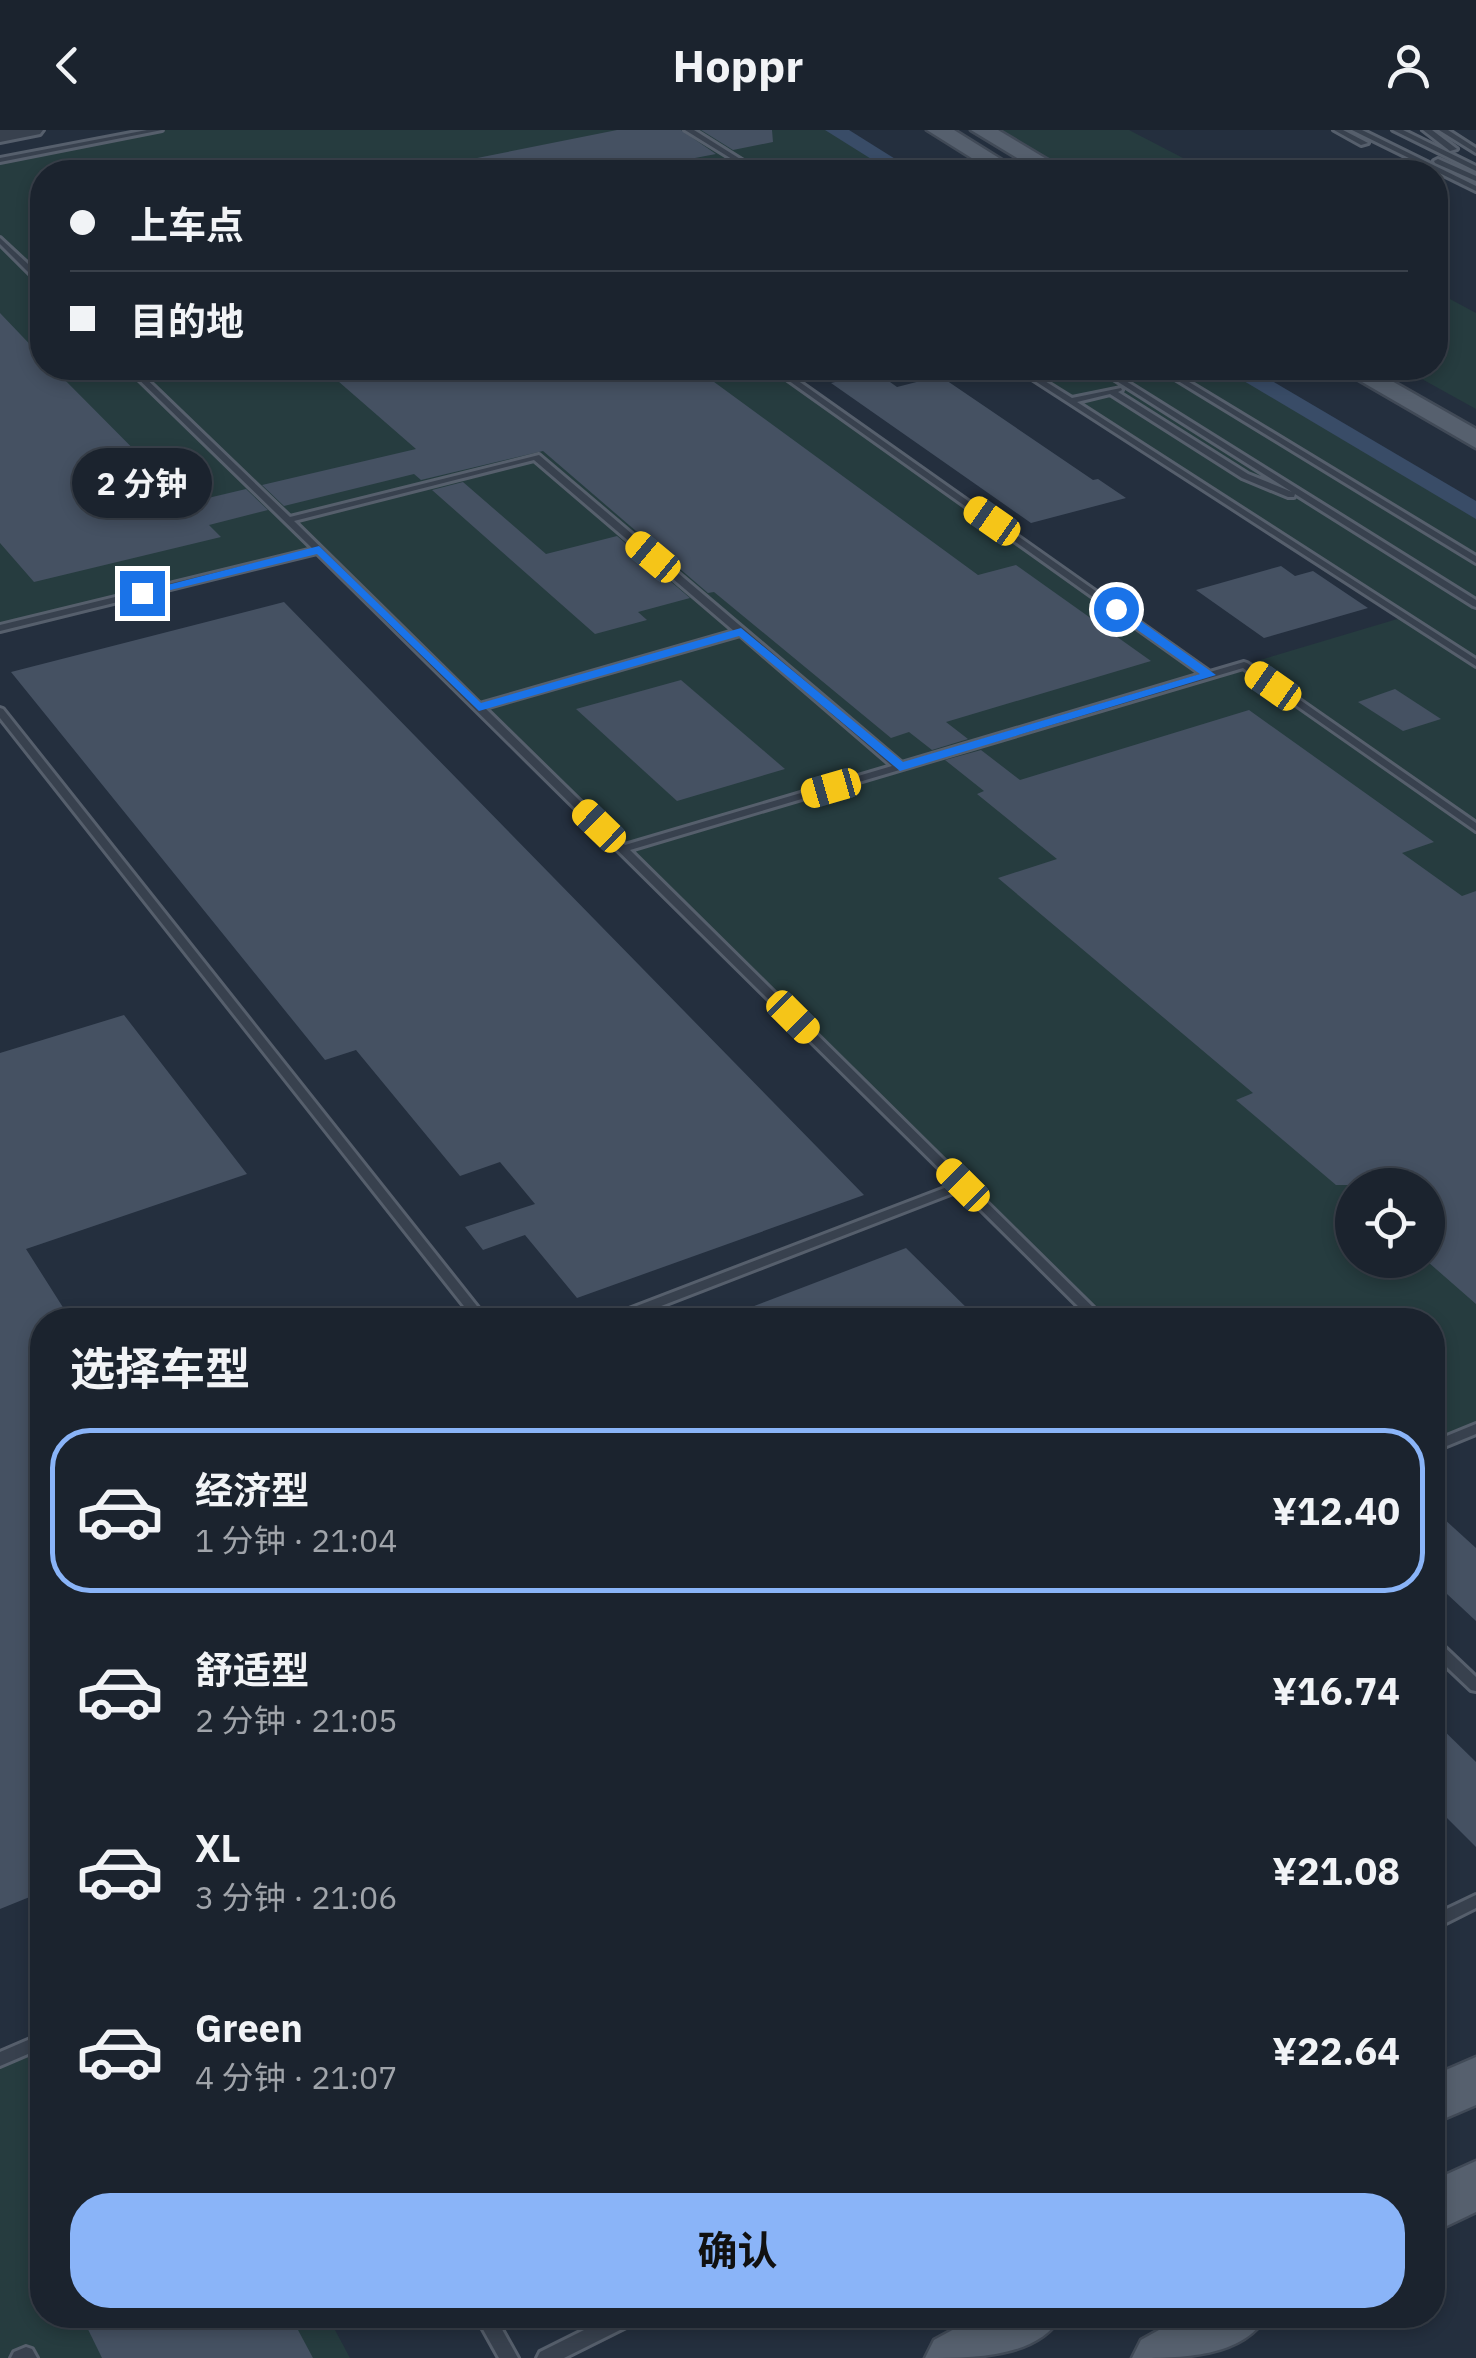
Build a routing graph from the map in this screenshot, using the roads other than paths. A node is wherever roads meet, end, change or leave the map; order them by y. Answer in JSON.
{"nodes":[{"id":1,"x":34,"y":130,"type":"edge"},
{"id":2,"x":158,"y":130,"type":"edge"},
{"id":3,"x":689,"y":130,"type":"edge"},
{"id":4,"x":938,"y":130,"type":"edge"},
{"id":5,"x":982,"y":130,"type":"edge"},
{"id":6,"x":1338,"y":130,"type":"edge"},
{"id":7,"x":1347,"y":130,"type":"edge"},
{"id":8,"x":1356,"y":130,"type":"edge"},
{"id":9,"x":1375,"y":130,"type":"edge"},
{"id":10,"x":1397,"y":130,"type":"edge"},
{"id":11,"x":1427,"y":130,"type":"edge"},
{"id":12,"x":1443,"y":130,"type":"edge"},
{"id":13,"x":0,"y":136,"type":"edge"},
{"id":14,"x":1476,"y":151,"type":"edge"},
{"id":15,"x":0,"y":160,"type":"edge"},
{"id":16,"x":738,"y":160,"type":"edge"},
{"id":17,"x":991,"y":160,"type":"edge"},
{"id":18,"x":1035,"y":160,"type":"edge"},
{"id":19,"x":1399,"y":160,"type":"edge"},
{"id":20,"x":1406,"y":160,"type":"edge"},
{"id":21,"x":1412,"y":160,"type":"edge"},
{"id":22,"x":1437,"y":160,"type":"edge"},
{"id":23,"x":1448,"y":165,"type":"edge"},
{"id":24,"x":1476,"y":165,"type":"edge"},
{"id":25,"x":1448,"y":179,"type":"edge"},
{"id":26,"x":1476,"y":179,"type":"edge"},
{"id":27,"x":1448,"y":181,"type":"edge"},
{"id":28,"x":1476,"y":194,"type":"edge"},
{"id":29,"x":0,"y":240,"type":"edge"},
{"id":30,"x":30,"y":269,"type":"edge"},
{"id":31,"x":143,"y":380,"type":"edge"},
{"id":32,"x":792,"y":380,"type":"edge"},
{"id":33,"x":1038,"y":380,"type":"edge"},
{"id":34,"x":1120,"y":380,"type":"edge"},
{"id":35,"x":1181,"y":380,"type":"edge"},
{"id":36,"x":1372,"y":380,"type":"edge"},
{"id":37,"x":1419,"y":380,"type":"edge"},
{"id":38,"x":1131,"y":387,"type":"junction"},
{"id":39,"x":1112,"y":392,"type":"junction"},
{"id":40,"x":1071,"y":401,"type":"junction"},
{"id":41,"x":1476,"y":412,"type":"edge"},
{"id":42,"x":1476,"y":440,"type":"edge"},
{"id":43,"x":1322,"y":507,"type":"junction"},
{"id":44,"x":288,"y":520,"type":"junction"},
{"id":45,"x":319,"y":550,"type":"junction"},
{"id":46,"x":1476,"y":560,"type":"edge"},
{"id":47,"x":1476,"y":604,"type":"edge"},
{"id":48,"x":0,"y":628,"type":"edge"},
{"id":49,"x":741,"y":632,"type":"junction"},
{"id":50,"x":1476,"y":662,"type":"edge"},
{"id":51,"x":1210,"y":675,"type":"junction"},
{"id":52,"x":479,"y":707,"type":"junction"},
{"id":53,"x":0,"y":710,"type":"edge"},
{"id":54,"x":900,"y":767,"type":"junction"},
{"id":55,"x":1476,"y":828,"type":"edge"},
{"id":56,"x":623,"y":849,"type":"junction"},
{"id":57,"x":963,"y":1185,"type":"junction"},
{"id":58,"x":473,"y":1308,"type":"edge"},
{"id":59,"x":644,"y":1308,"type":"edge"},
{"id":60,"x":1088,"y":1308,"type":"edge"},
{"id":61,"x":1476,"y":1429,"type":"edge"},
{"id":62,"x":1445,"y":1442,"type":"edge"},
{"id":63,"x":1445,"y":1656,"type":"edge"},
{"id":64,"x":1476,"y":1686,"type":"edge"},
{"id":65,"x":1476,"y":1901,"type":"edge"},
{"id":66,"x":1445,"y":1917,"type":"edge"},
{"id":67,"x":30,"y":2046,"type":"edge"},
{"id":68,"x":0,"y":2059,"type":"edge"},
{"id":69,"x":1476,"y":2079,"type":"edge"},
{"id":70,"x":1445,"y":2095,"type":"edge"},
{"id":71,"x":1476,"y":2185,"type":"edge"},
{"id":72,"x":1445,"y":2202,"type":"edge"},
{"id":73,"x":492,"y":2328,"type":"edge"},
{"id":74,"x":606,"y":2328,"type":"edge"},
{"id":75,"x":1010,"y":2328,"type":"edge"},
{"id":76,"x":1215,"y":2328,"type":"edge"},
{"id":77,"x":20,"y":2358,"type":"edge"},
{"id":78,"x":28,"y":2358,"type":"edge"},
{"id":79,"x":509,"y":2358,"type":"edge"},
{"id":80,"x":546,"y":2358,"type":"edge"},
{"id":81,"x":954,"y":2358,"type":"edge"},
{"id":82,"x":1161,"y":2358,"type":"edge"}],
"edges":[{"from":1,"to":13,"type":"street"},
{"from":2,"to":15,"type":"lane"},
{"from":3,"to":16,"type":"lane"},
{"from":4,"to":17,"type":"main road"},
{"from":5,"to":18,"type":"main road"},
{"from":6,"to":19,"type":"lane"},
{"from":7,"to":20,"type":"lane"},
{"from":8,"to":21,"type":"lane"},
{"from":9,"to":22,"type":"lane"},
{"from":10,"to":24,"type":"lane"},
{"from":11,"to":24,"type":"lane"},
{"from":12,"to":14,"type":"lane"},
{"from":23,"to":26,"type":"lane"},
{"from":25,"to":28,"type":"lane"},
{"from":27,"to":28,"type":"lane"},
{"from":29,"to":30,"type":"lane"},
{"from":31,"to":44,"type":"lane"},
{"from":32,"to":51,"type":"lane"},
{"from":33,"to":40,"type":"lane"},
{"from":34,"to":38,"type":"lane"},
{"from":35,"to":46,"type":"lane"},
{"from":36,"to":42,"type":"main road"},
{"from":37,"to":41,"type":"main road"},
{"from":38,"to":39,"type":"lane"},
{"from":38,"to":43,"type":"lane"},
{"from":39,"to":40,"type":"lane"},
{"from":39,"to":43,"type":"lane"},
{"from":40,"to":50,"type":"lane"},
{"from":43,"to":47,"type":"lane"},
{"from":44,"to":45,"type":"lane"},
{"from":44,"to":49,"type":"lane"},
{"from":45,"to":48,"type":"lane"},
{"from":45,"to":52,"type":"lane"},
{"from":49,"to":52,"type":"lane"},
{"from":49,"to":54,"type":"lane"},
{"from":51,"to":54,"type":"lane"},
{"from":51,"to":55,"type":"lane"},
{"from":52,"to":56,"type":"lane"},
{"from":53,"to":58,"type":"lane"},
{"from":54,"to":56,"type":"lane"},
{"from":56,"to":57,"type":"lane"},
{"from":57,"to":59,"type":"lane"},
{"from":57,"to":60,"type":"lane"},
{"from":61,"to":62,"type":"lane"},
{"from":63,"to":64,"type":"lane"},
{"from":65,"to":66,"type":"lane"},
{"from":67,"to":68,"type":"lane"},
{"from":69,"to":70,"type":"main road"},
{"from":71,"to":72,"type":"main road"},
{"from":73,"to":79,"type":"lane"},
{"from":74,"to":80,"type":"lane"},
{"from":75,"to":81,"type":"main road"},
{"from":76,"to":82,"type":"main road"},
{"from":77,"to":78,"type":"lane"}]}
